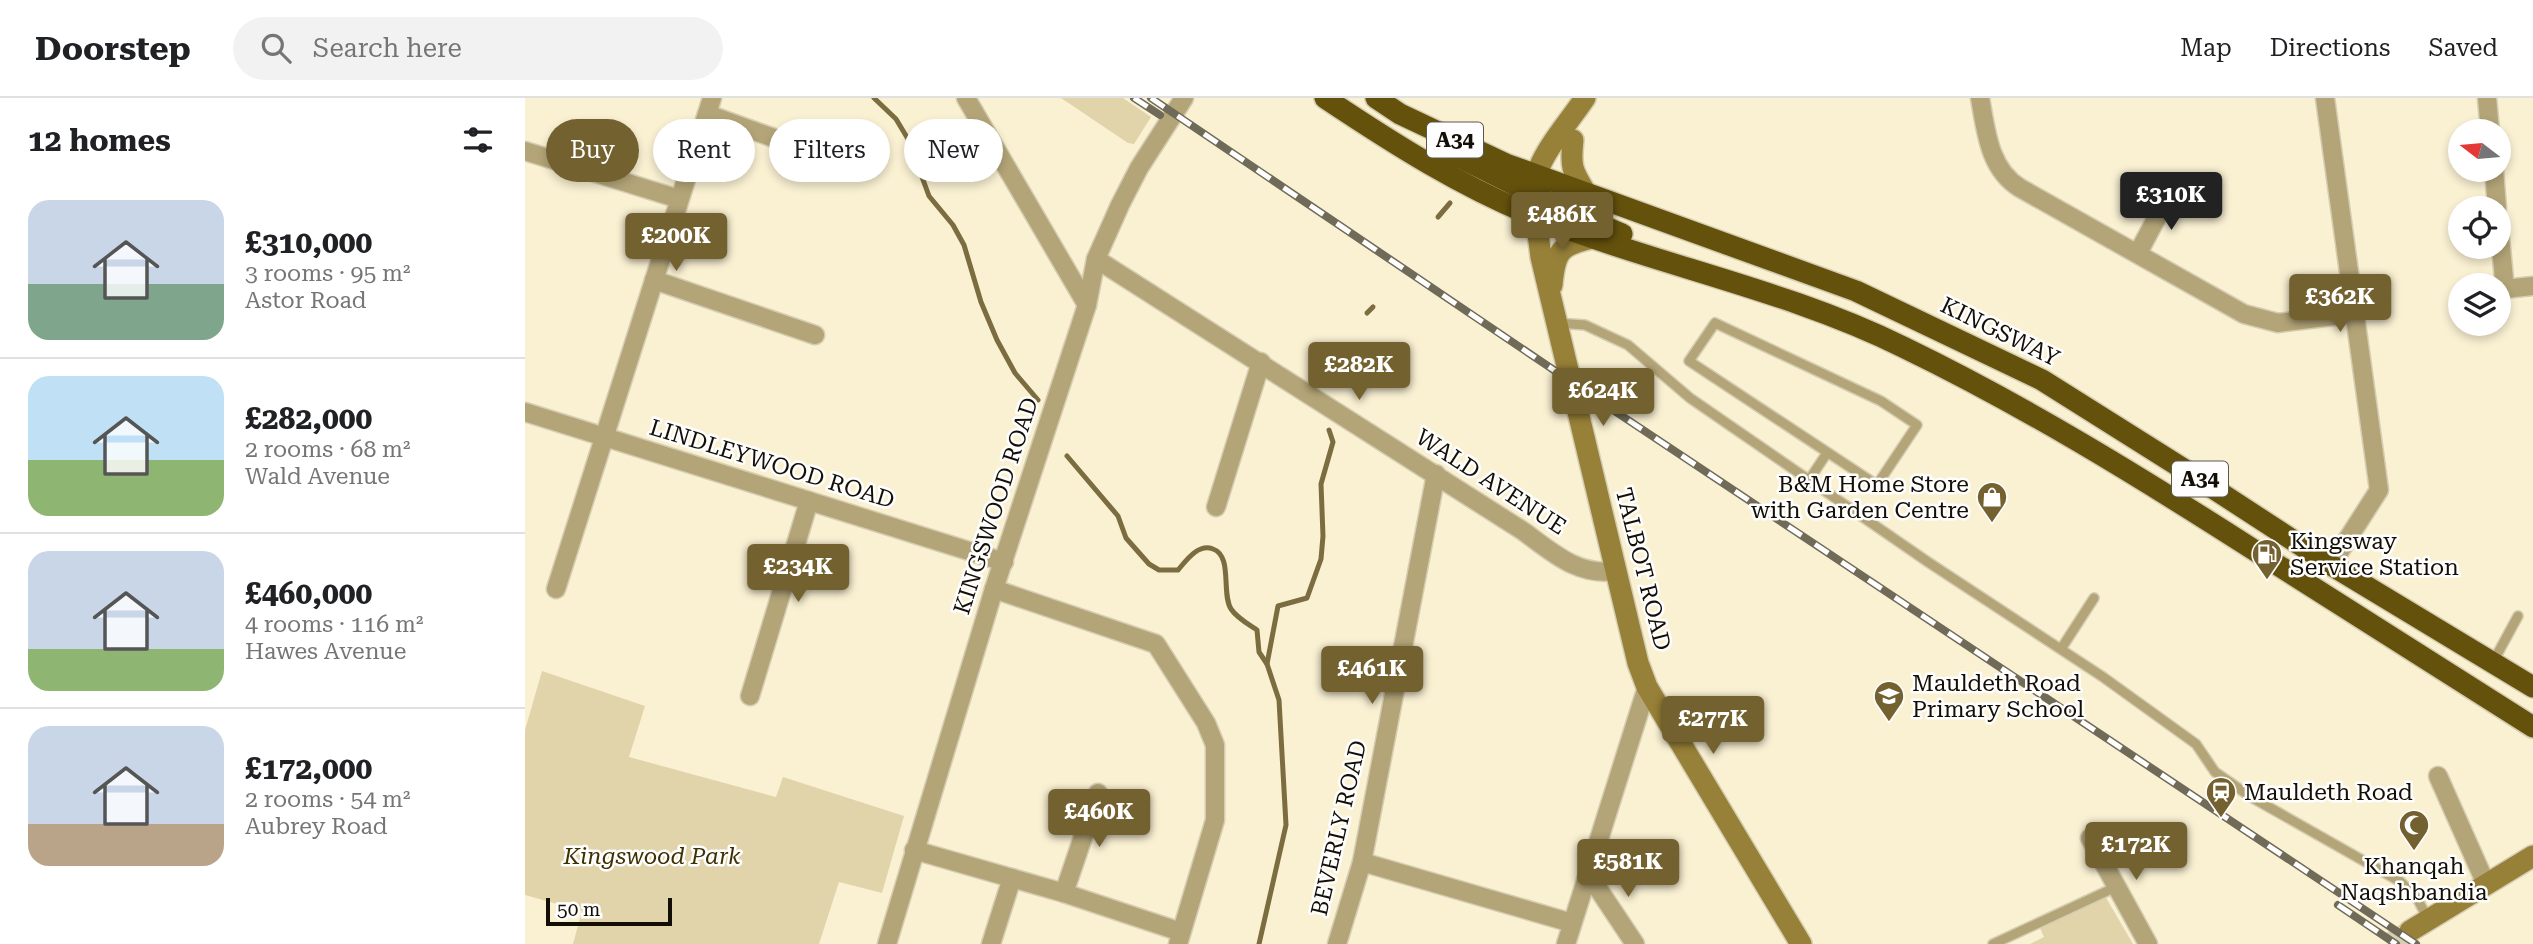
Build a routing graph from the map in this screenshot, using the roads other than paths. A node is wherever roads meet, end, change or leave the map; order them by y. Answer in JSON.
{"nodes":[{"id":1,"x":966,"y":98,"type":"edge"},
{"id":2,"x":1184,"y":98,"type":"edge"},
{"id":3,"x":1325,"y":98,"type":"edge"},
{"id":4,"x":1376,"y":98,"type":"edge"},
{"id":5,"x":1585,"y":98,"type":"edge"},
{"id":6,"x":1597,"y":98,"type":"edge"},
{"id":7,"x":1980,"y":98,"type":"edge"},
{"id":8,"x":2325,"y":98,"type":"edge"},
{"id":9,"x":2487,"y":98,"type":"edge"},
{"id":10,"x":710,"y":106,"type":"edge"},
{"id":11,"x":2489,"y":119,"type":"edge"},
{"id":12,"x":769,"y":134,"type":"edge"},
{"id":13,"x":1573,"y":140,"type":"junction"},
{"id":14,"x":525,"y":151,"type":"edge"},
{"id":15,"x":1540,"y":192,"type":"junction"},
{"id":16,"x":1585,"y":193,"type":"junction"},
{"id":17,"x":2170,"y":193,"type":"dead end"},
{"id":18,"x":679,"y":199,"type":"junction"},
{"id":19,"x":1593,"y":238,"type":"junction"},
{"id":20,"x":2138,"y":253,"type":"junction"},
{"id":21,"x":1096,"y":259,"type":"junction"},
{"id":22,"x":2502,"y":259,"type":"edge"},
{"id":23,"x":1675,"y":264,"type":"junction"},
{"id":24,"x":654,"y":279,"type":"junction"},
{"id":25,"x":2533,"y":286,"type":"edge"},
{"id":26,"x":1552,"y":293,"type":"junction"},
{"id":27,"x":1087,"y":305,"type":"junction"},
{"id":28,"x":2357,"y":313,"type":"junction"},
{"id":29,"x":1557,"y":323,"type":"junction"},
{"id":30,"x":815,"y":335,"type":"dead end"},
{"id":31,"x":1261,"y":362,"type":"junction"},
{"id":32,"x":525,"y":412,"type":"edge"},
{"id":33,"x":604,"y":437,"type":"junction"},
{"id":34,"x":1827,"y":453,"type":"junction"},
{"id":35,"x":1436,"y":474,"type":"junction"},
{"id":36,"x":1809,"y":480,"type":"junction"},
{"id":37,"x":809,"y":501,"type":"junction"},
{"id":38,"x":1216,"y":507,"type":"dead end"},
{"id":39,"x":1004,"y":562,"type":"junction"},
{"id":40,"x":2330,"y":565,"type":"junction"},
{"id":41,"x":1615,"y":571,"type":"junction"},
{"id":42,"x":556,"y":589,"type":"dead end"},
{"id":43,"x":995,"y":589,"type":"junction"},
{"id":44,"x":2094,"y":598,"type":"dead end"},
{"id":45,"x":2518,"y":616,"type":"dead end"},
{"id":46,"x":2061,"y":649,"type":"junction"},
{"id":47,"x":2493,"y":662,"type":"junction"},
{"id":48,"x":1647,"y":687,"type":"junction"},
{"id":49,"x":2533,"y":687,"type":"edge"},
{"id":50,"x":750,"y":696,"type":"dead end"},
{"id":51,"x":2533,"y":727,"type":"edge"},
{"id":52,"x":2438,"y":776,"type":"dead end"},
{"id":53,"x":1098,"y":793,"type":"dead end"},
{"id":54,"x":2090,"y":838,"type":"dead end"},
{"id":55,"x":914,"y":850,"type":"junction"},
{"id":56,"x":2533,"y":856,"type":"edge"},
{"id":57,"x":1361,"y":862,"type":"junction"},
{"id":58,"x":1590,"y":875,"type":"junction"},
{"id":59,"x":1012,"y":878,"type":"junction"},
{"id":60,"x":2486,"y":884,"type":"junction"},
{"id":61,"x":2116,"y":887,"type":"junction"},
{"id":62,"x":1064,"y":893,"type":"junction"},
{"id":63,"x":2428,"y":919,"type":"junction"},
{"id":64,"x":1572,"y":923,"type":"junction"},
{"id":65,"x":2410,"y":931,"type":"tunnel mouth"},
{"id":66,"x":1179,"y":938,"type":"edge"},
{"id":67,"x":887,"y":944,"type":"edge"},
{"id":68,"x":991,"y":944,"type":"edge"},
{"id":69,"x":1337,"y":944,"type":"edge"},
{"id":70,"x":1566,"y":944,"type":"edge"},
{"id":71,"x":1635,"y":944,"type":"edge"},
{"id":72,"x":1801,"y":944,"type":"edge"},
{"id":73,"x":1993,"y":944,"type":"edge"},
{"id":74,"x":2148,"y":944,"type":"edge"}],
"edges":[{"from":1,"to":27,"type":"street"},
{"from":2,"to":21,"type":"street","name":"KINGSWOOD ROAD"},
{"from":3,"to":15,"type":"highway","name":"KINGSWAY","number":"A34"},
{"from":4,"to":15,"type":"highway","name":"KINGSWAY","number":"A34"},
{"from":5,"to":15,"type":"street"},
{"from":6,"to":13,"type":"street"},
{"from":7,"to":20,"type":"street"},
{"from":8,"to":28,"type":"street"},
{"from":9,"to":11,"type":"street"},
{"from":10,"to":12,"type":"street"},
{"from":10,"to":18,"type":"street"},
{"from":13,"to":15,"type":"street"},
{"from":13,"to":16,"type":"street"},
{"from":14,"to":18,"type":"street"},
{"from":15,"to":16,"type":"highway","name":"KINGSWAY","number":"A34"},
{"from":15,"to":19,"type":"highway","name":"KINGSWAY","number":"A34"},
{"from":15,"to":23,"type":"highway","name":"KINGSWAY","number":"A34"},
{"from":15,"to":26,"type":"street","name":"TALBOT ROAD"},
{"from":16,"to":40,"type":"highway","name":"KINGSWAY","number":"A34"},
{"from":17,"to":20,"type":"street"},
{"from":18,"to":24,"type":"street"},
{"from":19,"to":23,"type":"highway","name":"KINGSWAY","number":"A34"},
{"from":19,"to":26,"type":"street","name":"TALBOT ROAD"},
{"from":20,"to":28,"type":"street"},
{"from":21,"to":27,"type":"street","name":"KINGSWOOD ROAD"},
{"from":21,"to":31,"type":"street","name":"WALD AVENUE"},
{"from":22,"to":25,"type":"street"},
{"from":23,"to":51,"type":"highway","name":"KINGSWAY","number":"A34"},
{"from":24,"to":30,"type":"street"},
{"from":24,"to":33,"type":"street"},
{"from":26,"to":29,"type":"street","name":"TALBOT ROAD"},
{"from":27,"to":39,"type":"street","name":"KINGSWOOD ROAD"},
{"from":28,"to":40,"type":"street"},
{"from":29,"to":36,"type":"lane"},
{"from":29,"to":41,"type":"street","name":"TALBOT ROAD"},
{"from":31,"to":35,"type":"street","name":"WALD AVENUE"},
{"from":31,"to":38,"type":"street"},
{"from":32,"to":33,"type":"street","name":"LINDLEYWOOD ROAD"},
{"from":33,"to":37,"type":"street","name":"LINDLEYWOOD ROAD"},
{"from":33,"to":42,"type":"street"},
{"from":34,"to":34,"type":"lane"},
{"from":34,"to":36,"type":"lane"},
{"from":35,"to":41,"type":"street","name":"WALD AVENUE"},
{"from":35,"to":57,"type":"street","name":"BEVERLY ROAD"},
{"from":36,"to":46,"type":"lane"},
{"from":37,"to":39,"type":"street","name":"LINDLEYWOOD ROAD"},
{"from":37,"to":50,"type":"street"},
{"from":39,"to":43,"type":"street","name":"KINGSWOOD ROAD"},
{"from":40,"to":47,"type":"highway","name":"KINGSWAY","number":"A34"},
{"from":41,"to":48,"type":"street","name":"TALBOT ROAD"},
{"from":43,"to":55,"type":"street","name":"KINGSWOOD ROAD"},
{"from":43,"to":66,"type":"street"},
{"from":44,"to":46,"type":"lane"},
{"from":45,"to":47,"type":"lane"},
{"from":46,"to":63,"type":"lane"},
{"from":47,"to":49,"type":"highway","name":"KINGSWAY","number":"A34"},
{"from":48,"to":58,"type":"street"},
{"from":48,"to":72,"type":"street","name":"TALBOT ROAD"},
{"from":52,"to":60,"type":"street"},
{"from":53,"to":62,"type":"street"},
{"from":54,"to":61,"type":"street"},
{"from":55,"to":59,"type":"street"},
{"from":55,"to":67,"type":"street","name":"KINGSWOOD ROAD"},
{"from":56,"to":60,"type":"street"},
{"from":57,"to":64,"type":"street"},
{"from":57,"to":69,"type":"street","name":"BEVERLY ROAD"},
{"from":58,"to":64,"type":"street"},
{"from":58,"to":71,"type":"street"},
{"from":59,"to":62,"type":"street"},
{"from":59,"to":68,"type":"street"},
{"from":60,"to":63,"type":"street"},
{"from":61,"to":73,"type":"lane"},
{"from":61,"to":74,"type":"street"},
{"from":62,"to":66,"type":"street"},
{"from":63,"to":65,"type":"street"},
{"from":64,"to":70,"type":"street"}]}
